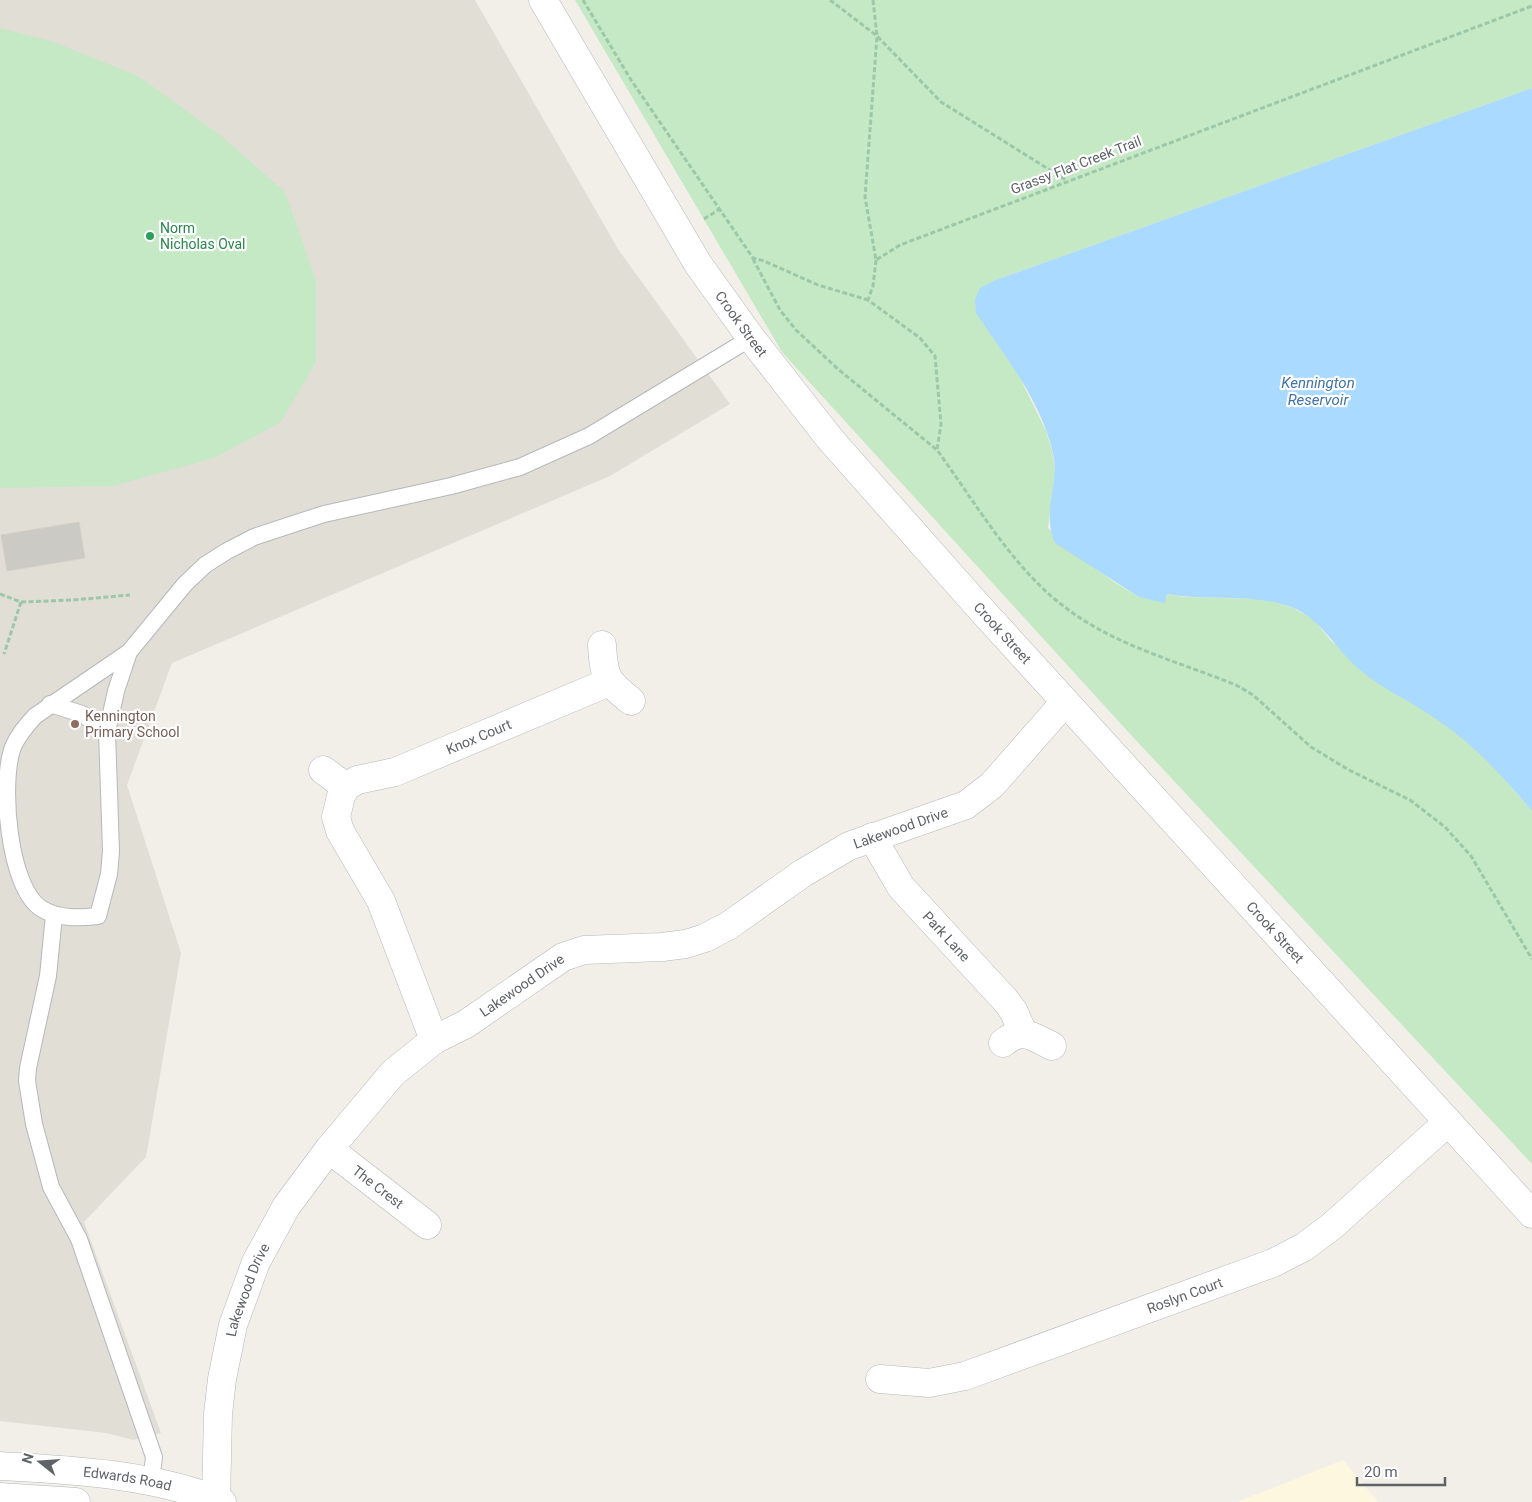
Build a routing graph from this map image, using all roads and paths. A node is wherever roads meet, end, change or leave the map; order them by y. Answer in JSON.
{"nodes":[{"id":1,"x":543,"y":0,"type":"edge"},
{"id":2,"x":583,"y":0,"type":"edge"},
{"id":3,"x":830,"y":0,"type":"edge"},
{"id":4,"x":873,"y":0,"type":"edge"},
{"id":5,"x":1532,"y":6,"type":"edge"},
{"id":6,"x":877,"y":36,"type":"junction"},
{"id":7,"x":1066,"y":180,"type":"junction"},
{"id":8,"x":753,"y":258,"type":"junction"},
{"id":9,"x":876,"y":260,"type":"junction"},
{"id":10,"x":868,"y":300,"type":"junction"},
{"id":11,"x":751,"y":338,"type":"junction"},
{"id":12,"x":937,"y":450,"type":"junction"},
{"id":13,"x":0,"y":594,"type":"edge"},
{"id":14,"x":130,"y":595,"type":"dead end"},
{"id":15,"x":21,"y":602,"type":"junction"},
{"id":16,"x":602,"y":645,"type":"dead end"},
{"id":17,"x":129,"y":652,"type":"junction"},
{"id":18,"x":4,"y":654,"type":"dead end"},
{"id":19,"x":609,"y":682,"type":"junction"},
{"id":20,"x":631,"y":701,"type":"dead end"},
{"id":21,"x":1065,"y":702,"type":"junction"},
{"id":22,"x":50,"y":704,"type":"junction"},
{"id":23,"x":107,"y":732,"type":"junction"},
{"id":24,"x":323,"y":770,"type":"dead end"},
{"id":25,"x":346,"y":787,"type":"junction"},
{"id":26,"x":872,"y":837,"type":"junction"},
{"id":27,"x":54,"y":915,"type":"junction"},
{"id":28,"x":1532,"y":959,"type":"edge"},
{"id":29,"x":434,"y":1040,"type":"junction"},
{"id":30,"x":1052,"y":1046,"type":"dead end"},
{"id":31,"x":1448,"y":1122,"type":"junction"},
{"id":32,"x":329,"y":1149,"type":"junction"},
{"id":33,"x":1532,"y":1214,"type":"edge"},
{"id":34,"x":430,"y":1228,"type":"dead end"},
{"id":35,"x":880,"y":1379,"type":"dead end"},
{"id":36,"x":0,"y":1466,"type":"edge"},
{"id":37,"x":151,"y":1482,"type":"junction"},
{"id":38,"x":0,"y":1497,"type":"edge"},
{"id":39,"x":219,"y":1501,"type":"edge"},
{"id":40,"x":76,"y":1502,"type":"edge"}],
"edges":[{"from":1,"to":11,"type":"street","name":"Crook Street"},
{"from":2,"to":8,"type":"path"},
{"from":3,"to":6,"type":"path"},
{"from":4,"to":6,"type":"path"},
{"from":5,"to":7,"type":"path","name":"Grassy Flat Creek Trail"},
{"from":6,"to":7,"type":"path"},
{"from":6,"to":9,"type":"path"},
{"from":7,"to":9,"type":"path","name":"Grassy Flat Creek Trail"},
{"from":8,"to":10,"type":"path"},
{"from":8,"to":12,"type":"path"},
{"from":9,"to":10,"type":"path"},
{"from":10,"to":12,"type":"path"},
{"from":11,"to":17,"type":"lane"},
{"from":11,"to":21,"type":"street","name":"Crook Street"},
{"from":12,"to":28,"type":"path"},
{"from":13,"to":15,"type":"path"},
{"from":14,"to":15,"type":"path"},
{"from":15,"to":18,"type":"path"},
{"from":16,"to":19,"type":"street"},
{"from":17,"to":22,"type":"lane"},
{"from":17,"to":23,"type":"lane"},
{"from":19,"to":20,"type":"street"},
{"from":19,"to":25,"type":"street","name":"Knox Court"},
{"from":21,"to":26,"type":"street","name":"Lakewood Drive"},
{"from":21,"to":31,"type":"street","name":"Crook Street"},
{"from":22,"to":23,"type":"lane"},
{"from":22,"to":27,"type":"lane"},
{"from":23,"to":27,"type":"lane"},
{"from":24,"to":25,"type":"street"},
{"from":25,"to":29,"type":"street"},
{"from":26,"to":29,"type":"street","name":"Lakewood Drive"},
{"from":26,"to":30,"type":"street","name":"Park Lane"},
{"from":27,"to":37,"type":"lane"},
{"from":29,"to":32,"type":"street","name":"Lakewood Drive"},
{"from":31,"to":33,"type":"street","name":"Crook Street"},
{"from":31,"to":35,"type":"street","name":"Roslyn Court"},
{"from":32,"to":34,"type":"street","name":"The Crest"},
{"from":32,"to":39,"type":"street","name":"Lakewood Drive"},
{"from":36,"to":37,"type":"street","name":"Edwards Road"},
{"from":37,"to":39,"type":"street","name":"Edwards Road"},
{"from":38,"to":40,"type":"street"}]}
